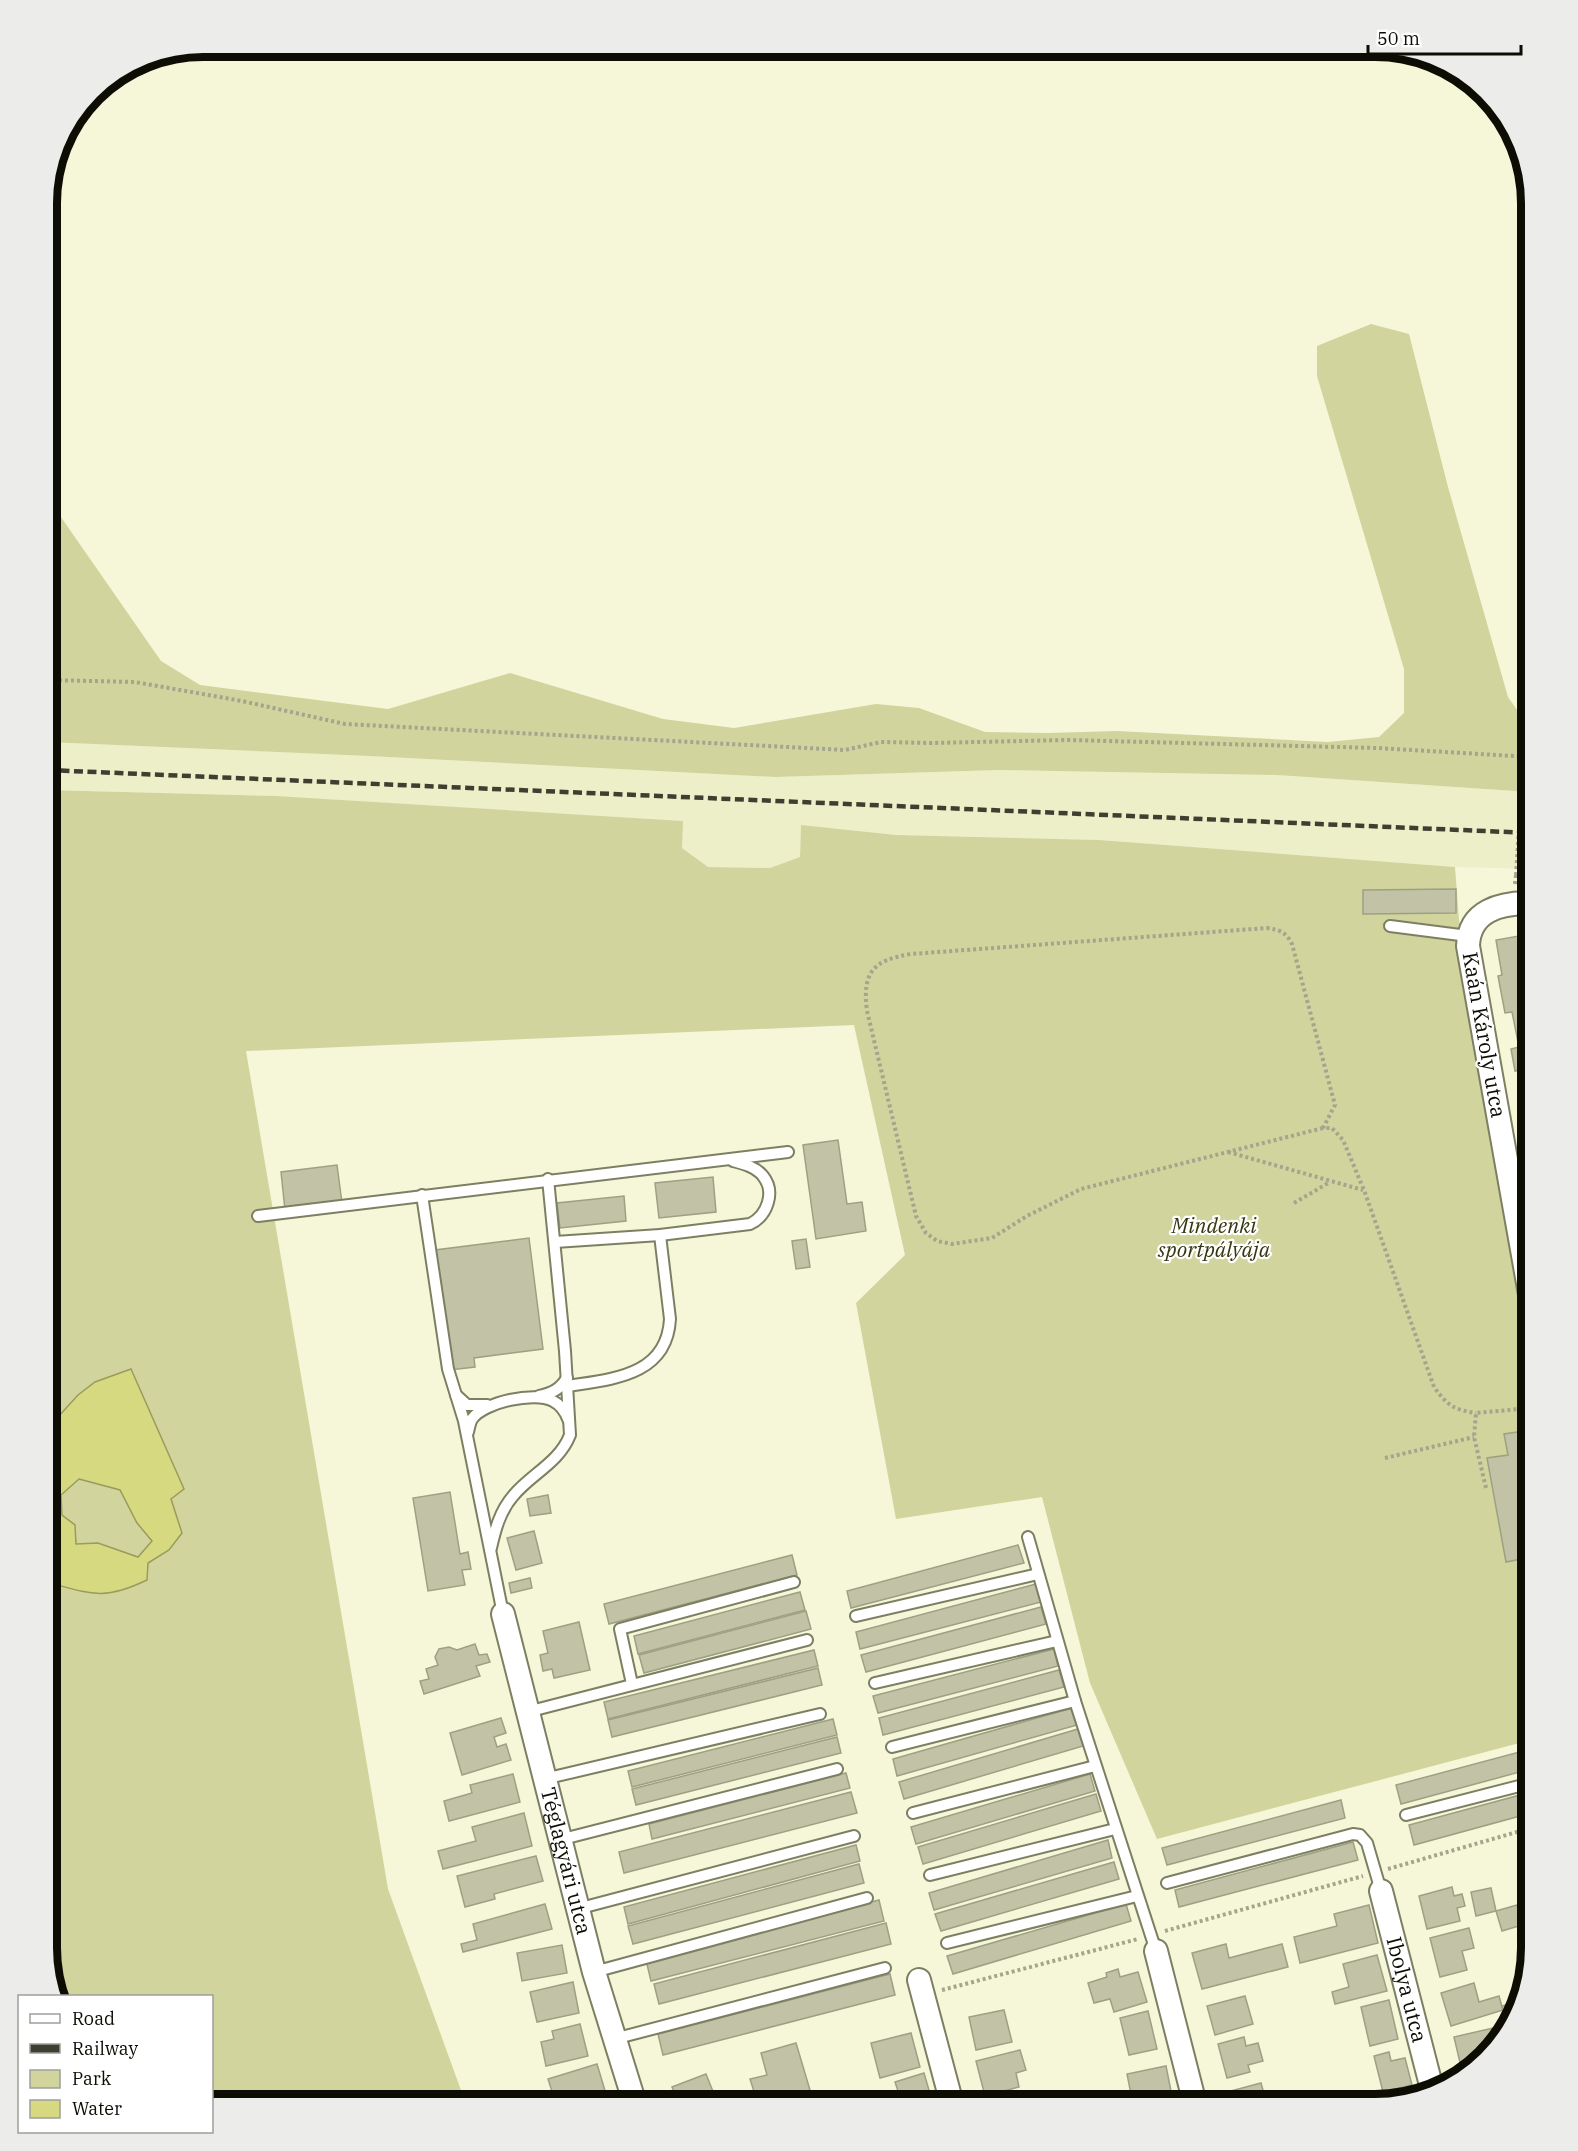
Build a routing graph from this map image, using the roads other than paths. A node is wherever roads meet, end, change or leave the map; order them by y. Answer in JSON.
{"nodes":[{"id":1,"x":1521,"y":903,"type":"edge"},
{"id":2,"x":1390,"y":926,"type":"dead end"},
{"id":3,"x":1468,"y":936,"type":"junction"},
{"id":4,"x":788,"y":1152,"type":"dead end"},
{"id":5,"x":725,"y":1159,"type":"junction"},
{"id":6,"x":548,"y":1179,"type":"junction"},
{"id":7,"x":422,"y":1195,"type":"junction"},
{"id":8,"x":258,"y":1216,"type":"dead end"},
{"id":9,"x":660,"y":1236,"type":"junction"},
{"id":10,"x":1521,"y":1239,"type":"edge"},
{"id":11,"x":555,"y":1242,"type":"junction"},
{"id":12,"x":568,"y":1382,"type":"junction"},
{"id":13,"x":455,"y":1392,"type":"junction"},
{"id":14,"x":536,"y":1397,"type":"junction"},
{"id":15,"x":494,"y":1404,"type":"junction"},
{"id":16,"x":571,"y":1424,"type":"junction"},
{"id":17,"x":467,"y":1436,"type":"junction"},
{"id":18,"x":1029,"y":1537,"type":"dead end"},
{"id":19,"x":490,"y":1551,"type":"junction"},
{"id":20,"x":1038,"y":1574,"type":"junction"},
{"id":21,"x":794,"y":1582,"type":"dead end"},
{"id":22,"x":503,"y":1614,"type":"joint"},
{"id":23,"x":856,"y":1616,"type":"dead end"},
{"id":24,"x":807,"y":1640,"type":"dead end"},
{"id":25,"x":1057,"y":1641,"type":"junction"},
{"id":26,"x":875,"y":1683,"type":"dead end"},
{"id":27,"x":632,"y":1684,"type":"junction"},
{"id":28,"x":1075,"y":1701,"type":"junction"},
{"id":29,"x":526,"y":1712,"type":"junction"},
{"id":30,"x":820,"y":1714,"type":"dead end"},
{"id":31,"x":892,"y":1747,"type":"dead end"},
{"id":32,"x":1095,"y":1766,"type":"junction"},
{"id":33,"x":837,"y":1769,"type":"dead end"},
{"id":34,"x":543,"y":1779,"type":"junction"},
{"id":35,"x":1521,"y":1786,"type":"edge"},
{"id":36,"x":913,"y":1813,"type":"dead end"},
{"id":37,"x":1406,"y":1815,"type":"dead end"},
{"id":38,"x":1115,"y":1829,"type":"junction"},
{"id":39,"x":854,"y":1836,"type":"dead end"},
{"id":40,"x":559,"y":1840,"type":"junction"},
{"id":41,"x":930,"y":1875,"type":"dead end"},
{"id":42,"x":1167,"y":1882,"type":"dead end"},
{"id":43,"x":1378,"y":1882,"type":"joint"},
{"id":44,"x":1137,"y":1896,"type":"junction"},
{"id":45,"x":867,"y":1898,"type":"dead end"},
{"id":46,"x":577,"y":1909,"type":"junction"},
{"id":47,"x":947,"y":1943,"type":"dead end"},
{"id":48,"x":1153,"y":1943,"type":"joint"},
{"id":49,"x":885,"y":1968,"type":"dead end"},
{"id":50,"x":594,"y":1972,"type":"junction"},
{"id":51,"x":921,"y":1988,"type":"road end"},
{"id":52,"x":614,"y":2039,"type":"junction"},
{"id":53,"x":1430,"y":2083,"type":"edge"},
{"id":54,"x":632,"y":2094,"type":"edge"},
{"id":55,"x":949,"y":2094,"type":"edge"},
{"id":56,"x":1192,"y":2094,"type":"edge"}],
"edges":[{"from":1,"to":3,"type":"street","name":"Kaán Károly utca"},
{"from":2,"to":3,"type":"lane"},
{"from":3,"to":10,"type":"street","name":"Kaán Károly utca"},
{"from":4,"to":5,"type":"lane"},
{"from":5,"to":6,"type":"lane"},
{"from":5,"to":9,"type":"lane"},
{"from":6,"to":7,"type":"lane"},
{"from":6,"to":11,"type":"lane"},
{"from":7,"to":8,"type":"lane"},
{"from":7,"to":13,"type":"lane"},
{"from":9,"to":11,"type":"lane"},
{"from":9,"to":12,"type":"lane"},
{"from":11,"to":12,"type":"lane"},
{"from":12,"to":14,"type":"lane"},
{"from":12,"to":16,"type":"lane"},
{"from":13,"to":15,"type":"lane"},
{"from":13,"to":17,"type":"lane"},
{"from":14,"to":15,"type":"lane"},
{"from":14,"to":16,"type":"lane"},
{"from":15,"to":17,"type":"lane"},
{"from":16,"to":19,"type":"lane"},
{"from":17,"to":19,"type":"lane"},
{"from":18,"to":20,"type":"lane"},
{"from":19,"to":22,"type":"lane"},
{"from":20,"to":23,"type":"lane"},
{"from":20,"to":25,"type":"lane"},
{"from":21,"to":27,"type":"lane"},
{"from":22,"to":29,"type":"street","name":"Téglagyári utca"},
{"from":24,"to":27,"type":"lane"},
{"from":25,"to":26,"type":"lane"},
{"from":25,"to":28,"type":"lane"},
{"from":27,"to":29,"type":"lane"},
{"from":28,"to":31,"type":"lane"},
{"from":28,"to":32,"type":"lane"},
{"from":29,"to":34,"type":"street","name":"Téglagyári utca"},
{"from":30,"to":34,"type":"lane"},
{"from":32,"to":36,"type":"lane"},
{"from":32,"to":38,"type":"lane"},
{"from":33,"to":40,"type":"lane"},
{"from":34,"to":40,"type":"street","name":"Téglagyári utca"},
{"from":35,"to":37,"type":"lane"},
{"from":38,"to":41,"type":"lane"},
{"from":38,"to":44,"type":"lane"},
{"from":39,"to":46,"type":"lane"},
{"from":40,"to":46,"type":"street","name":"Téglagyári utca"},
{"from":42,"to":43,"type":"lane"},
{"from":43,"to":53,"type":"street","name":"Ibolya utca"},
{"from":44,"to":47,"type":"lane"},
{"from":44,"to":48,"type":"lane"},
{"from":45,"to":50,"type":"lane"},
{"from":46,"to":50,"type":"street","name":"Téglagyári utca"},
{"from":48,"to":56,"type":"street"},
{"from":49,"to":52,"type":"lane"},
{"from":50,"to":52,"type":"street","name":"Téglagyári utca"},
{"from":51,"to":55,"type":"street"},
{"from":52,"to":54,"type":"street","name":"Téglagyári utca"}]}
